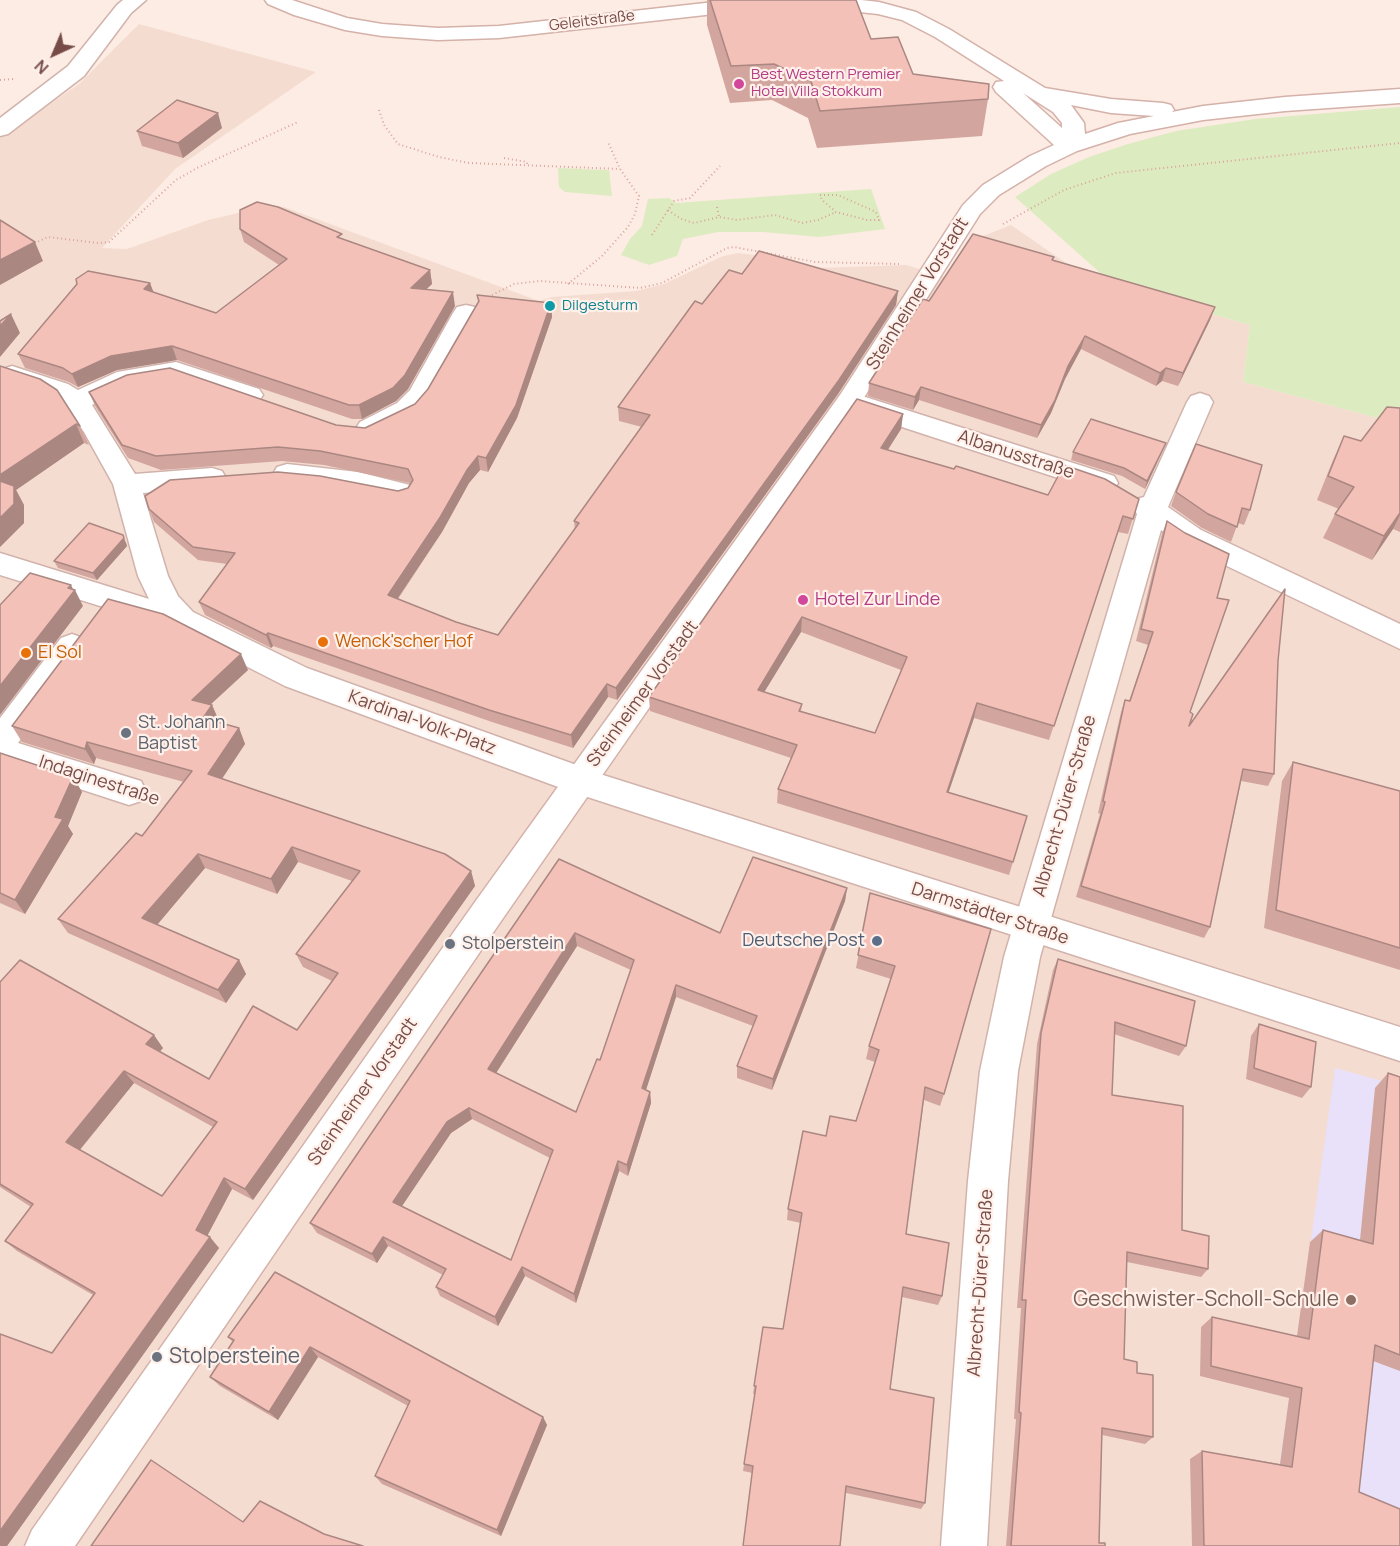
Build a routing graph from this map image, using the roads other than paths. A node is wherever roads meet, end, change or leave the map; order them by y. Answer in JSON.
{"nodes":[{"id":1,"x":136,"y":0,"type":"edge"},
{"id":2,"x":275,"y":0,"type":"edge"},
{"id":3,"x":793,"y":1,"type":"edge"},
{"id":4,"x":769,"y":2,"type":"edge"},
{"id":5,"x":973,"y":54,"type":"junction"},
{"id":6,"x":1041,"y":93,"type":"junction"},
{"id":7,"x":1400,"y":96,"type":"edge"},
{"id":8,"x":1203,"y":113,"type":"junction"},
{"id":9,"x":0,"y":129,"type":"edge"},
{"id":10,"x":1069,"y":146,"type":"junction"},
{"id":11,"x":466,"y":313,"type":"dead end"},
{"id":12,"x":7,"y":368,"type":"edge"},
{"id":13,"x":76,"y":402,"type":"junction"},
{"id":14,"x":849,"y":402,"type":"junction"},
{"id":15,"x":1200,"y":402,"type":"dead end"},
{"id":16,"x":273,"y":403,"type":"edge"},
{"id":17,"x":350,"y":430,"type":"edge"},
{"id":18,"x":127,"y":484,"type":"junction"},
{"id":19,"x":399,"y":492,"type":"edge"},
{"id":20,"x":1152,"y":510,"type":"junction"},
{"id":21,"x":0,"y":564,"type":"edge"},
{"id":22,"x":110,"y":597,"type":"junction"},
{"id":23,"x":182,"y":620,"type":"junction"},
{"id":24,"x":1400,"y":637,"type":"edge"},
{"id":25,"x":0,"y":742,"type":"edge"},
{"id":26,"x":0,"y":750,"type":"edge"},
{"id":27,"x":581,"y":780,"type":"junction"},
{"id":28,"x":129,"y":791,"type":"dead end"},
{"id":29,"x":1030,"y":926,"type":"junction"},
{"id":30,"x":1400,"y":1044,"type":"edge"},
{"id":31,"x":48,"y":1546,"type":"edge"},
{"id":32,"x":964,"y":1546,"type":"edge"}],
"edges":[{"from":1,"to":9,"type":"street"},
{"from":2,"to":4,"type":"street","name":"Geleitstraße"},
{"from":3,"to":5,"type":"street"},
{"from":5,"to":6,"type":"street"},
{"from":5,"to":10,"type":"street"},
{"from":6,"to":8,"type":"street"},
{"from":6,"to":10,"type":"street"},
{"from":7,"to":8,"type":"street","name":"Steinheimer Vorstadt"},
{"from":8,"to":10,"type":"street","name":"Steinheimer Vorstadt"},
{"from":10,"to":14,"type":"street","name":"Steinheimer Vorstadt"},
{"from":11,"to":17,"type":"street"},
{"from":12,"to":13,"type":"street"},
{"from":13,"to":16,"type":"street"},
{"from":13,"to":18,"type":"street"},
{"from":14,"to":20,"type":"street","name":"Albanusstraße"},
{"from":14,"to":27,"type":"street","name":"Steinheimer Vorstadt"},
{"from":15,"to":20,"type":"street","name":"Albrecht-Dürer-Straße"},
{"from":18,"to":19,"type":"street"},
{"from":18,"to":23,"type":"street"},
{"from":20,"to":24,"type":"street","name":"Albanusstraße"},
{"from":20,"to":29,"type":"street","name":"Albrecht-Dürer-Straße"},
{"from":21,"to":22,"type":"street"},
{"from":22,"to":23,"type":"street"},
{"from":22,"to":25,"type":"street"},
{"from":23,"to":27,"type":"street","name":"Kardinal-Volk-Platz"},
{"from":26,"to":28,"type":"street","name":"Indaginestraße"},
{"from":27,"to":29,"type":"street","name":"Darmstädter Straße"},
{"from":27,"to":31,"type":"street","name":"Steinheimer Vorstadt"},
{"from":29,"to":30,"type":"street","name":"Darmstädter Straße"},
{"from":29,"to":32,"type":"street","name":"Albrecht-Dürer-Straße"}]}
